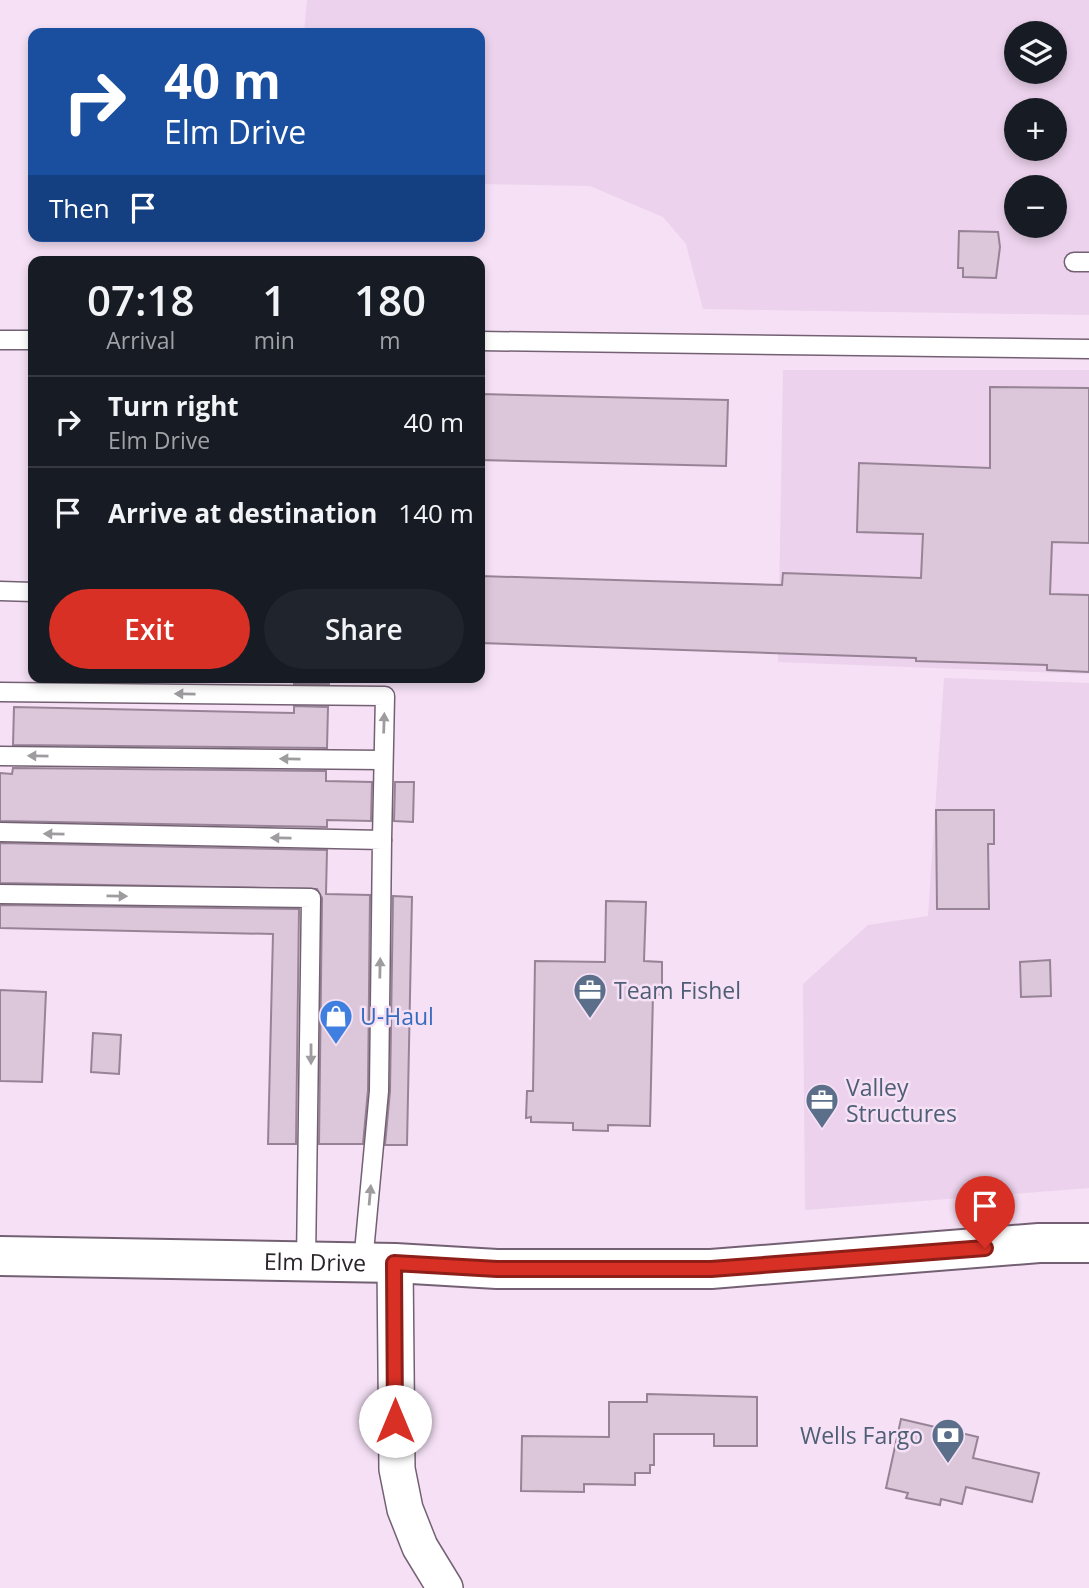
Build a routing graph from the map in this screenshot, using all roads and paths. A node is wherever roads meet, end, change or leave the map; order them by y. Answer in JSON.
{"nodes":[{"id":1,"x":28,"y":340,"type":"edge"},
{"id":2,"x":0,"y":341,"type":"edge"},
{"id":3,"x":485,"y":341,"type":"edge"},
{"id":4,"x":1089,"y":349,"type":"edge"},
{"id":5,"x":0,"y":591,"type":"edge"},
{"id":6,"x":28,"y":592,"type":"edge"},
{"id":7,"x":0,"y":692,"type":"edge"},
{"id":8,"x":0,"y":756,"type":"edge"},
{"id":9,"x":383,"y":760,"type":"junction"},
{"id":10,"x":0,"y":832,"type":"edge"},
{"id":11,"x":382,"y":840,"type":"junction"},
{"id":12,"x":0,"y":894,"type":"edge"},
{"id":13,"x":1089,"y":1243,"type":"edge"},
{"id":14,"x":0,"y":1256,"type":"edge"},
{"id":15,"x":306,"y":1262,"type":"junction"},
{"id":16,"x":379,"y":1263,"type":"junction"},
{"id":17,"x":445,"y":1588,"type":"edge"}],
"edges":[{"from":1,"to":2,"type":"lane"},
{"from":3,"to":4,"type":"lane"},
{"from":5,"to":6,"type":"lane"},
{"from":9,"to":7,"type":"lane","one_way":true},
{"from":9,"to":8,"type":"lane","one_way":true},
{"from":9,"to":11,"type":"lane"},
{"from":11,"to":10,"type":"lane","one_way":true},
{"from":16,"to":11,"type":"lane","one_way":true},
{"from":12,"to":15,"type":"lane","one_way":true},
{"from":13,"to":16,"type":"street","name":"Elm Drive"},
{"from":14,"to":15,"type":"street","name":"Elm Drive"},
{"from":15,"to":16,"type":"street","name":"Elm Drive"},
{"from":16,"to":17,"type":"street"}]}
